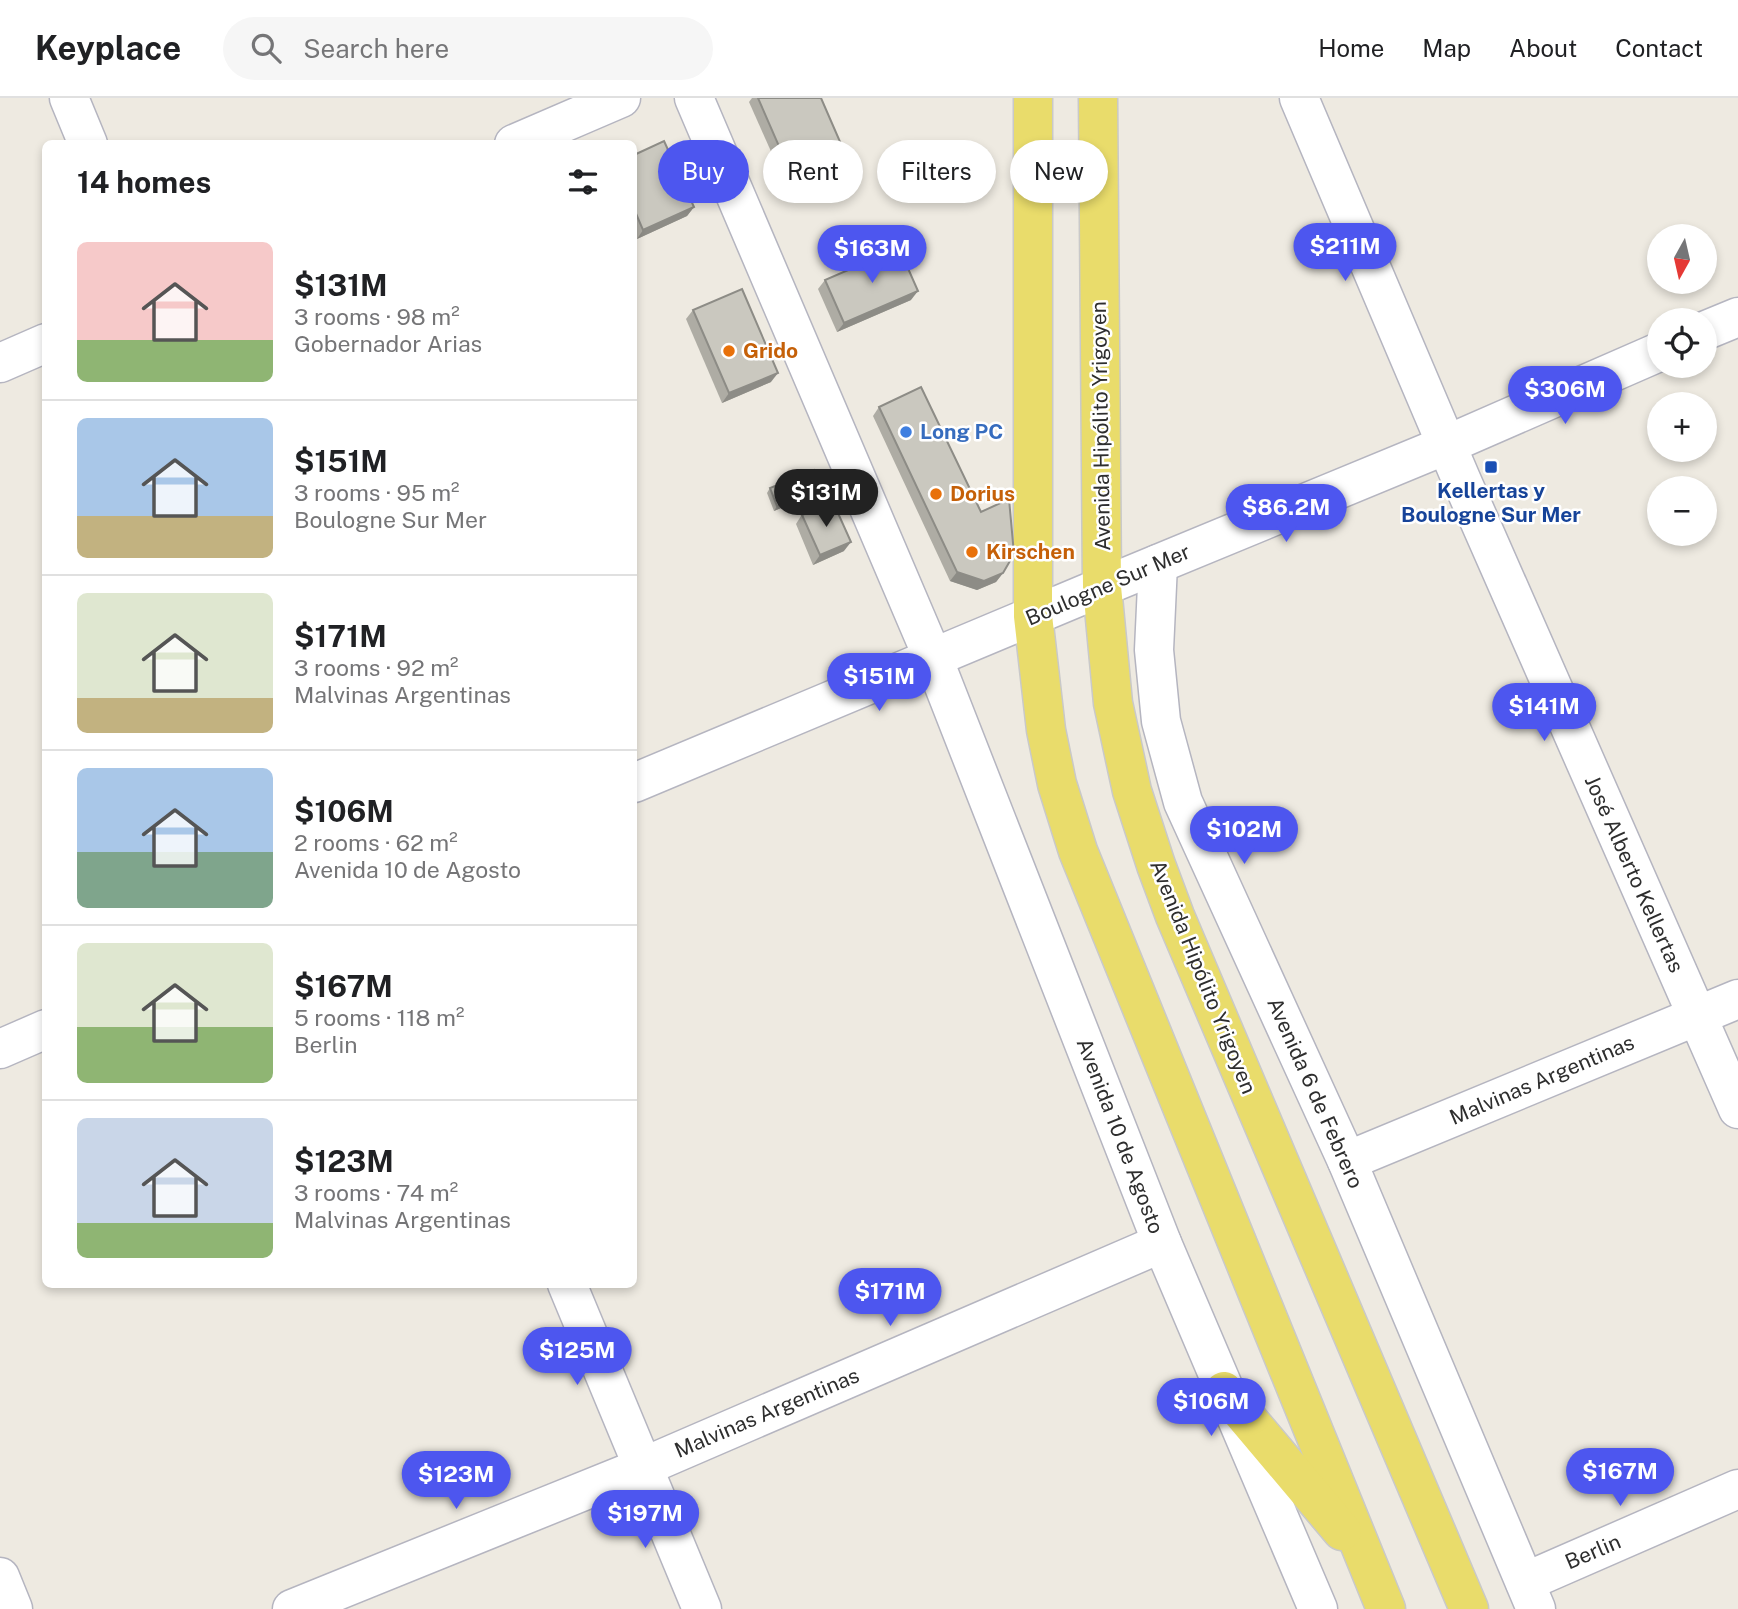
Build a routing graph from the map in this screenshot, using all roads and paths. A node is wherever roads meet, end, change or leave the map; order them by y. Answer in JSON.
{"nodes":[{"id":1,"x":69,"y":98,"type":"edge"},
{"id":2,"x":621,"y":98,"type":"edge"},
{"id":3,"x":694,"y":98,"type":"edge"},
{"id":4,"x":1033,"y":98,"type":"edge"},
{"id":5,"x":1098,"y":98,"type":"edge"},
{"id":6,"x":1299,"y":98,"type":"edge"},
{"id":7,"x":86,"y":140,"type":"edge"},
{"id":8,"x":523,"y":140,"type":"edge"},
{"id":9,"x":1738,"y":317,"type":"edge"},
{"id":10,"x":1717,"y":326,"type":"edge"},
{"id":11,"x":42,"y":345,"type":"edge"},
{"id":12,"x":1647,"y":357,"type":"edge"},
{"id":13,"x":0,"y":363,"type":"edge"},
{"id":14,"x":1446,"y":445,"type":"junction"},
{"id":15,"x":1158,"y":564,"type":"junction"},
{"id":16,"x":1102,"y":587,"type":"junction"},
{"id":17,"x":1032,"y":617,"type":"junction"},
{"id":18,"x":933,"y":658,"type":"junction"},
{"id":19,"x":637,"y":782,"type":"edge"},
{"id":20,"x":1738,"y":999,"type":"edge"},
{"id":21,"x":1696,"y":1016,"type":"junction"},
{"id":22,"x":42,"y":1032,"type":"edge"},
{"id":23,"x":0,"y":1049,"type":"edge"},
{"id":24,"x":1738,"y":1109,"type":"edge"},
{"id":25,"x":1347,"y":1161,"type":"junction"},
{"id":26,"x":1162,"y":1243,"type":"junction"},
{"id":27,"x":569,"y":1288,"type":"edge"},
{"id":28,"x":1224,"y":1391,"type":"junction"},
{"id":29,"x":643,"y":1467,"type":"junction"},
{"id":30,"x":1738,"y":1489,"type":"edge"},
{"id":31,"x":1364,"y":1558,"type":"junction"},
{"id":32,"x":1453,"y":1570,"type":"junction"},
{"id":33,"x":0,"y":1577,"type":"edge"},
{"id":34,"x":1531,"y":1595,"type":"edge"},
{"id":35,"x":13,"y":1609,"type":"edge"},
{"id":36,"x":292,"y":1609,"type":"edge"},
{"id":37,"x":702,"y":1609,"type":"edge"},
{"id":38,"x":1318,"y":1609,"type":"edge"},
{"id":39,"x":1386,"y":1609,"type":"edge"},
{"id":40,"x":1469,"y":1609,"type":"edge"},
{"id":41,"x":1493,"y":1609,"type":"edge"}],
"edges":[{"from":1,"to":7,"type":"street"},
{"from":2,"to":8,"type":"street"},
{"from":3,"to":18,"type":"street","name":"Avenida 10 de Agosto"},
{"from":4,"to":17,"type":"main road"},
{"from":5,"to":16,"type":"main road","name":"Avenida Hipólito Yrigoyen"},
{"from":6,"to":14,"type":"street","name":"José Alberto Kellertas"},
{"from":9,"to":10,"type":"street"},
{"from":11,"to":13,"type":"street"},
{"from":12,"to":14,"type":"street","name":"Boulogne Sur Mer"},
{"from":14,"to":15,"type":"street","name":"Boulogne Sur Mer"},
{"from":14,"to":21,"type":"street","name":"José Alberto Kellertas"},
{"from":15,"to":16,"type":"street","name":"Boulogne Sur Mer"},
{"from":15,"to":25,"type":"street","name":"Avenida 6 de Febrero"},
{"from":16,"to":17,"type":"street","name":"Boulogne Sur Mer"},
{"from":16,"to":32,"type":"main road","name":"Avenida Hipólito Yrigoyen"},
{"from":17,"to":18,"type":"street","name":"Boulogne Sur Mer"},
{"from":17,"to":31,"type":"main road"},
{"from":18,"to":19,"type":"street","name":"Boulogne Sur Mer"},
{"from":18,"to":26,"type":"street","name":"Avenida 10 de Agosto"},
{"from":20,"to":21,"type":"street","name":"Malvinas Argentinas"},
{"from":21,"to":24,"type":"street","name":"José Alberto Kellertas"},
{"from":21,"to":25,"type":"street","name":"Malvinas Argentinas"},
{"from":22,"to":23,"type":"street"},
{"from":25,"to":34,"type":"street","name":"Avenida 6 de Febrero"},
{"from":26,"to":28,"type":"street","name":"Avenida 10 de Agosto"},
{"from":26,"to":29,"type":"street","name":"Malvinas Argentinas"},
{"from":27,"to":29,"type":"street"},
{"from":28,"to":31,"type":"main road"},
{"from":28,"to":38,"type":"street","name":"Avenida 10 de Agosto"},
{"from":29,"to":36,"type":"street","name":"Malvinas Argentinas"},
{"from":29,"to":37,"type":"street"},
{"from":30,"to":34,"type":"street","name":"Berlin"},
{"from":31,"to":39,"type":"main road"},
{"from":32,"to":40,"type":"main road","name":"Avenida Hipólito Yrigoyen"},
{"from":32,"to":41,"type":"main road"},
{"from":33,"to":35,"type":"street"}]}
